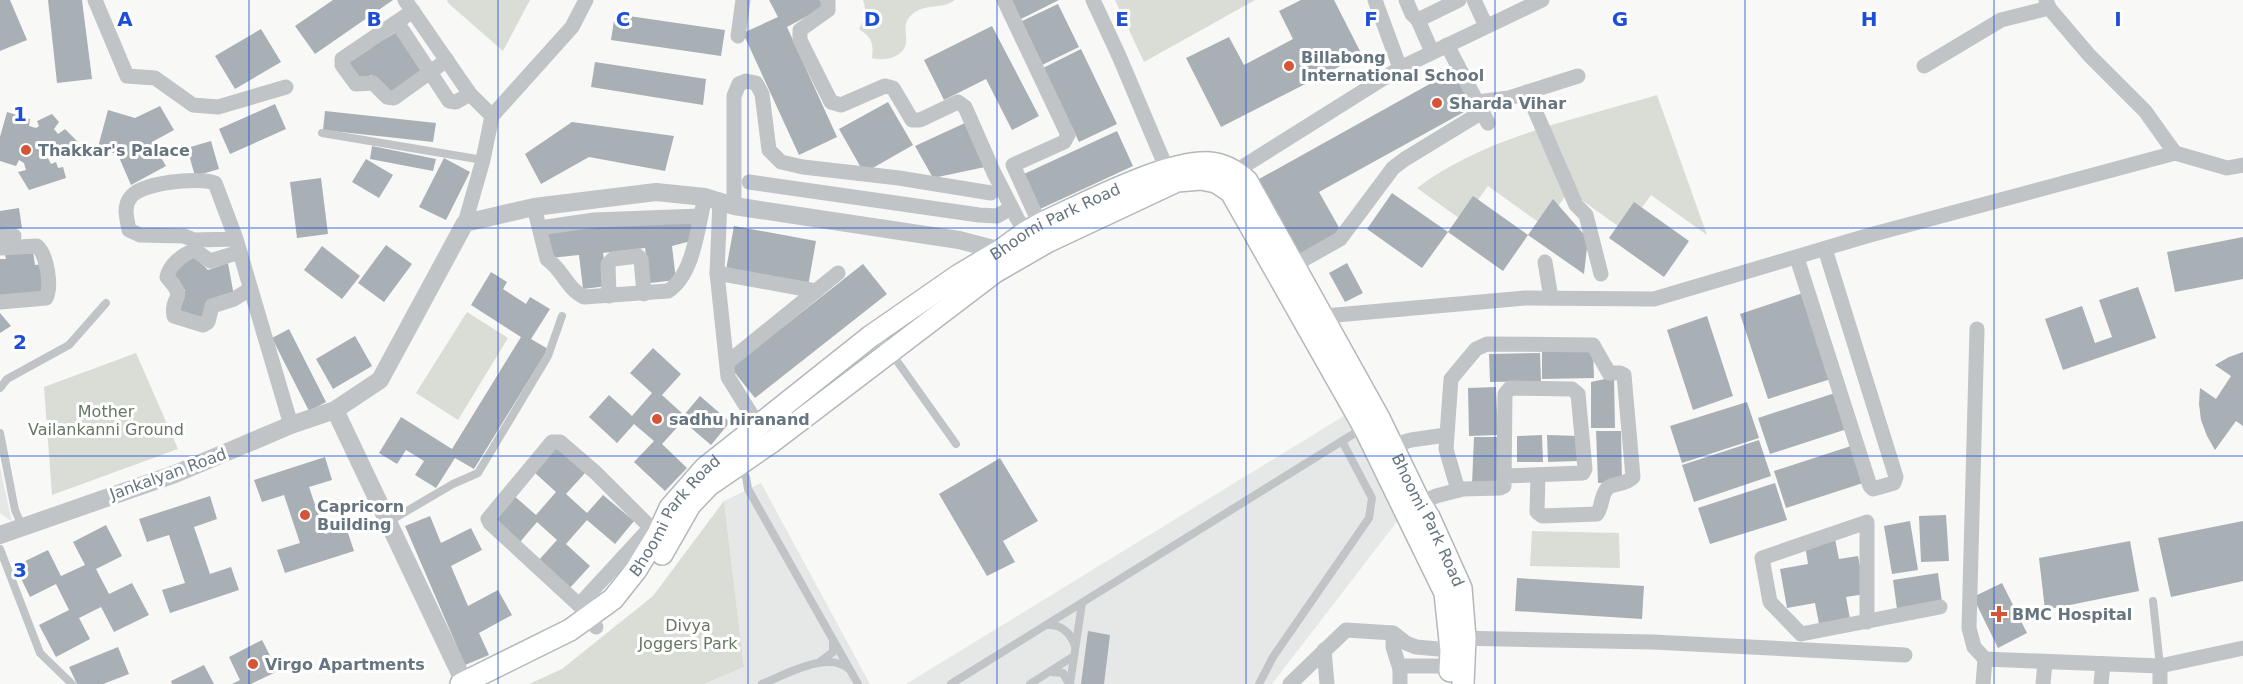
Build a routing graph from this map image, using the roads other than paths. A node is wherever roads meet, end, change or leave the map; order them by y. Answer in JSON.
{"nodes":[{"id":1,"x":95,"y":0,"type":"edge"},
{"id":2,"x":586,"y":0,"type":"edge"},
{"id":3,"x":743,"y":0,"type":"edge"},
{"id":4,"x":828,"y":0,"type":"edge"},
{"id":5,"x":1004,"y":0,"type":"edge"},
{"id":6,"x":1093,"y":0,"type":"edge"},
{"id":7,"x":1375,"y":0,"type":"edge"},
{"id":8,"x":1407,"y":0,"type":"edge"},
{"id":9,"x":1459,"y":0,"type":"edge"},
{"id":10,"x":1474,"y":0,"type":"edge"},
{"id":11,"x":1542,"y":0,"type":"edge"},
{"id":12,"x":2048,"y":4,"type":"edge"},
{"id":13,"x":409,"y":5,"type":"edge"},
{"id":14,"x":1418,"y":20,"type":"junction"},
{"id":15,"x":397,"y":22,"type":"junction"},
{"id":16,"x":1486,"y":26,"type":"junction"},
{"id":17,"x":738,"y":36,"type":"dead end"},
{"id":18,"x":1447,"y":45,"type":"junction"},
{"id":19,"x":1432,"y":52,"type":"junction"},
{"id":20,"x":447,"y":60,"type":"junction"},
{"id":21,"x":1924,"y":66,"type":"dead end"},
{"id":22,"x":1400,"y":68,"type":"junction"},
{"id":23,"x":430,"y":72,"type":"junction"},
{"id":24,"x":1578,"y":76,"type":"dead end"},
{"id":25,"x":286,"y":87,"type":"dead end"},
{"id":26,"x":1527,"y":92,"type":"junction"},
{"id":27,"x":470,"y":94,"type":"junction"},
{"id":28,"x":1482,"y":112,"type":"junction"},
{"id":29,"x":492,"y":116,"type":"junction"},
{"id":30,"x":322,"y":133,"type":"dead end"},
{"id":31,"x":2175,"y":153,"type":"junction"},
{"id":32,"x":483,"y":160,"type":"junction"},
{"id":33,"x":1013,"y":165,"type":"junction"},
{"id":34,"x":2243,"y":165,"type":"edge"},
{"id":35,"x":1236,"y":171,"type":"junction"},
{"id":36,"x":994,"y":173,"type":"junction"},
{"id":37,"x":1172,"y":178,"type":"junction"},
{"id":38,"x":1216,"y":182,"type":"junction"},
{"id":39,"x":991,"y":193,"type":"dead end"},
{"id":40,"x":727,"y":203,"type":"junction"},
{"id":41,"x":534,"y":207,"type":"junction"},
{"id":42,"x":1011,"y":208,"type":"junction"},
{"id":43,"x":700,"y":216,"type":"junction"},
{"id":44,"x":465,"y":223,"type":"junction"},
{"id":45,"x":540,"y":228,"type":"junction"},
{"id":46,"x":1034,"y":241,"type":"junction"},
{"id":47,"x":238,"y":245,"type":"junction"},
{"id":48,"x":0,"y":248,"type":"edge"},
{"id":49,"x":1001,"y":250,"type":"junction"},
{"id":50,"x":1827,"y":254,"type":"junction"},
{"id":51,"x":1545,"y":262,"type":"dead end"},
{"id":52,"x":1798,"y":262,"type":"junction"},
{"id":53,"x":1294,"y":265,"type":"junction"},
{"id":54,"x":717,"y":273,"type":"junction"},
{"id":55,"x":838,"y":273,"type":"dead end"},
{"id":56,"x":1601,"y":274,"type":"dead end"},
{"id":57,"x":250,"y":289,"type":"junction"},
{"id":58,"x":816,"y":291,"type":"junction"},
{"id":59,"x":644,"y":294,"type":"junction"},
{"id":60,"x":609,"y":296,"type":"junction"},
{"id":61,"x":1551,"y":298,"type":"junction"},
{"id":62,"x":0,"y":302,"type":"edge"},
{"id":63,"x":106,"y":303,"type":"dead end"},
{"id":64,"x":562,"y":316,"type":"dead end"},
{"id":65,"x":1312,"y":317,"type":"junction"},
{"id":66,"x":1977,"y":329,"type":"dead end"},
{"id":67,"x":876,"y":333,"type":"junction"},
{"id":68,"x":890,"y":352,"type":"junction"},
{"id":69,"x":727,"y":363,"type":"junction"},
{"id":70,"x":0,"y":388,"type":"edge"},
{"id":71,"x":335,"y":410,"type":"junction"},
{"id":72,"x":1372,"y":422,"type":"junction"},
{"id":73,"x":291,"y":425,"type":"junction"},
{"id":74,"x":0,"y":433,"type":"edge"},
{"id":75,"x":766,"y":434,"type":"junction"},
{"id":76,"x":1446,"y":435,"type":"junction"},
{"id":77,"x":1342,"y":441,"type":"junction"},
{"id":78,"x":956,"y":444,"type":"dead end"},
{"id":79,"x":1385,"y":448,"type":"junction"},
{"id":80,"x":738,"y":466,"type":"junction"},
{"id":81,"x":711,"y":474,"type":"junction"},
{"id":82,"x":1538,"y":475,"type":"junction"},
{"id":83,"x":1505,"y":476,"type":"junction"},
{"id":84,"x":1458,"y":490,"type":"junction"},
{"id":85,"x":1413,"y":507,"type":"junction"},
{"id":86,"x":388,"y":522,"type":"junction"},
{"id":87,"x":22,"y":526,"type":"junction"},
{"id":88,"x":0,"y":535,"type":"edge"},
{"id":89,"x":659,"y":536,"type":"junction"},
{"id":90,"x":0,"y":549,"type":"edge"},
{"id":91,"x":2153,"y":601,"type":"dead end"},
{"id":92,"x":1082,"y":603,"type":"junction"},
{"id":93,"x":1940,"y":608,"type":"dead end"},
{"id":94,"x":588,"y":616,"type":"junction"},
{"id":95,"x":1867,"y":622,"type":"junction"},
{"id":96,"x":1043,"y":627,"type":"junction"},
{"id":97,"x":1832,"y":628,"type":"junction"},
{"id":98,"x":1394,"y":633,"type":"junction"},
{"id":99,"x":832,"y":639,"type":"junction"},
{"id":100,"x":2243,"y":648,"type":"edge"},
{"id":101,"x":1324,"y":650,"type":"junction"},
{"id":102,"x":1829,"y":652,"type":"junction"},
{"id":103,"x":1075,"y":653,"type":"junction"},
{"id":104,"x":1905,"y":655,"type":"dead end"},
{"id":105,"x":528,"y":657,"type":"junction"},
{"id":106,"x":1985,"y":659,"type":"junction"},
{"id":107,"x":1457,"y":660,"type":"edge"},
{"id":108,"x":820,"y":662,"type":"junction"},
{"id":109,"x":2045,"y":662,"type":"junction"},
{"id":110,"x":2103,"y":664,"type":"junction"},
{"id":111,"x":2160,"y":666,"type":"junction"},
{"id":112,"x":850,"y":670,"type":"junction"},
{"id":113,"x":1049,"y":672,"type":"junction"},
{"id":114,"x":1400,"y":676,"type":"edge"},
{"id":115,"x":72,"y":684,"type":"edge"},
{"id":116,"x":463,"y":684,"type":"edge"},
{"id":117,"x":488,"y":684,"type":"edge"},
{"id":118,"x":762,"y":684,"type":"edge"},
{"id":119,"x":858,"y":684,"type":"edge"},
{"id":120,"x":951,"y":684,"type":"edge"},
{"id":121,"x":1030,"y":684,"type":"edge"},
{"id":122,"x":1070,"y":684,"type":"edge"},
{"id":123,"x":1259,"y":684,"type":"edge"},
{"id":124,"x":1290,"y":684,"type":"edge"},
{"id":125,"x":1327,"y":684,"type":"edge"},
{"id":126,"x":1983,"y":684,"type":"edge"},
{"id":127,"x":2043,"y":684,"type":"edge"},
{"id":128,"x":2101,"y":684,"type":"edge"},
{"id":129,"x":2160,"y":684,"type":"edge"}],
"edges":[{"from":1,"to":25,"type":"street"},
{"from":2,"to":29,"type":"street"},
{"from":3,"to":17,"type":"street"},
{"from":4,"to":36,"type":"street"},
{"from":5,"to":33,"type":"street"},
{"from":6,"to":37,"type":"street"},
{"from":7,"to":22,"type":"street"},
{"from":8,"to":14,"type":"street"},
{"from":9,"to":14,"type":"street"},
{"from":10,"to":16,"type":"street"},
{"from":11,"to":16,"type":"street"},
{"from":12,"to":21,"type":"street"},
{"from":12,"to":31,"type":"street"},
{"from":13,"to":15,"type":"street"},
{"from":13,"to":20,"type":"street"},
{"from":14,"to":19,"type":"street"},
{"from":15,"to":23,"type":"street"},
{"from":15,"to":23,"type":"street"},
{"from":16,"to":18,"type":"street"},
{"from":18,"to":19,"type":"street"},
{"from":18,"to":28,"type":"street"},
{"from":19,"to":22,"type":"street"},
{"from":20,"to":23,"type":"street"},
{"from":20,"to":23,"type":"street"},
{"from":20,"to":27,"type":"street"},
{"from":22,"to":35,"type":"street"},
{"from":23,"to":27,"type":"street"},
{"from":24,"to":26,"type":"street"},
{"from":26,"to":28,"type":"street"},
{"from":26,"to":56,"type":"street"},
{"from":27,"to":29,"type":"street"},
{"from":28,"to":53,"type":"street"},
{"from":29,"to":32,"type":"street"},
{"from":30,"to":32,"type":"lane"},
{"from":31,"to":34,"type":"street"},
{"from":31,"to":50,"type":"street"},
{"from":32,"to":44,"type":"street"},
{"from":33,"to":36,"type":"street"},
{"from":33,"to":46,"type":"street"},
{"from":35,"to":37,"type":"main road"},
{"from":35,"to":38,"type":"street"},
{"from":35,"to":53,"type":"main road","name":"Bhoomi Park Road"},
{"from":36,"to":42,"type":"street"},
{"from":37,"to":38,"type":"main road"},
{"from":37,"to":46,"type":"main road"},
{"from":38,"to":65,"type":"main road","name":"Bhoomi Park Road"},
{"from":39,"to":40,"type":"street"},
{"from":40,"to":41,"type":"street"},
{"from":40,"to":42,"type":"street"},
{"from":40,"to":43,"type":"street"},
{"from":40,"to":49,"type":"street"},
{"from":40,"to":54,"type":"street"},
{"from":41,"to":44,"type":"street"},
{"from":41,"to":45,"type":"street"},
{"from":42,"to":46,"type":"street"},
{"from":43,"to":45,"type":"street"},
{"from":43,"to":59,"type":"street"},
{"from":44,"to":71,"type":"street","name":"Jankalyan Road"},
{"from":45,"to":60,"type":"street"},
{"from":46,"to":49,"type":"main road","name":"Bhoomi Park Road"},
{"from":46,"to":68,"type":"main road"},
{"from":47,"to":47,"type":"street"},
{"from":47,"to":57,"type":"street"},
{"from":47,"to":57,"type":"street"},
{"from":48,"to":62,"type":"street"},
{"from":49,"to":67,"type":"main road","name":"Bhoomi Park Road"},
{"from":50,"to":52,"type":"street"},
{"from":50,"to":52,"type":"street"},
{"from":51,"to":61,"type":"street"},
{"from":52,"to":61,"type":"street"},
{"from":53,"to":65,"type":"main road","name":"Bhoomi Park Road"},
{"from":54,"to":58,"type":"street"},
{"from":54,"to":69,"type":"street"},
{"from":55,"to":58,"type":"street"},
{"from":57,"to":73,"type":"street"},
{"from":58,"to":69,"type":"street"},
{"from":59,"to":60,"type":"street"},
{"from":59,"to":60,"type":"street"},
{"from":61,"to":65,"type":"street"},
{"from":63,"to":70,"type":"lane"},
{"from":64,"to":86,"type":"lane"},
{"from":65,"to":72,"type":"main road","name":"Bhoomi Park Road"},
{"from":66,"to":106,"type":"street"},
{"from":67,"to":68,"type":"lane"},
{"from":67,"to":75,"type":"main road","name":"Bhoomi Park Road"},
{"from":68,"to":75,"type":"main road"},
{"from":68,"to":78,"type":"lane"},
{"from":69,"to":75,"type":"street"},
{"from":71,"to":73,"type":"street","name":"Jankalyan Road"},
{"from":71,"to":86,"type":"street"},
{"from":72,"to":77,"type":"lane"},
{"from":72,"to":79,"type":"main road","name":"Bhoomi Park Road"},
{"from":73,"to":87,"type":"street","name":"Jankalyan Road"},
{"from":74,"to":87,"type":"lane"},
{"from":75,"to":80,"type":"main road"},
{"from":75,"to":81,"type":"main road","name":"Bhoomi Park Road"},
{"from":76,"to":79,"type":"street"},
{"from":76,"to":82,"type":"street"},
{"from":76,"to":84,"type":"street"},
{"from":77,"to":92,"type":"lane"},
{"from":77,"to":123,"type":"lane"},
{"from":79,"to":85,"type":"main road","name":"Bhoomi Park Road"},
{"from":80,"to":81,"type":"main road"},
{"from":80,"to":99,"type":"lane"},
{"from":81,"to":89,"type":"main road"},
{"from":82,"to":83,"type":"street"},
{"from":82,"to":83,"type":"street"},
{"from":83,"to":84,"type":"street"},
{"from":84,"to":85,"type":"street"},
{"from":85,"to":107,"type":"main road","name":"Bhoomi Park Road"},
{"from":86,"to":116,"type":"street"},
{"from":87,"to":88,"type":"street","name":"Jankalyan Road"},
{"from":89,"to":94,"type":"street"},
{"from":89,"to":94,"type":"main road"},
{"from":89,"to":94,"type":"street"},
{"from":90,"to":115,"type":"lane"},
{"from":91,"to":111,"type":"lane"},
{"from":92,"to":96,"type":"lane"},
{"from":92,"to":103,"type":"lane"},
{"from":93,"to":95,"type":"street"},
{"from":94,"to":105,"type":"main road"},
{"from":95,"to":97,"type":"street"},
{"from":95,"to":97,"type":"street"},
{"from":96,"to":103,"type":"lane"},
{"from":96,"to":120,"type":"lane"},
{"from":97,"to":102,"type":"street"},
{"from":98,"to":101,"type":"street"},
{"from":98,"to":107,"type":"street"},
{"from":98,"to":114,"type":"street"},
{"from":99,"to":108,"type":"lane"},
{"from":99,"to":112,"type":"lane"},
{"from":100,"to":111,"type":"street"},
{"from":101,"to":124,"type":"street"},
{"from":101,"to":125,"type":"street"},
{"from":102,"to":104,"type":"street"},
{"from":102,"to":107,"type":"street"},
{"from":103,"to":113,"type":"lane"},
{"from":103,"to":122,"type":"lane"},
{"from":105,"to":116,"type":"main road"},
{"from":105,"to":117,"type":"main road"},
{"from":106,"to":109,"type":"street"},
{"from":106,"to":126,"type":"street"},
{"from":107,"to":114,"type":"street"},
{"from":108,"to":112,"type":"lane"},
{"from":108,"to":118,"type":"lane"},
{"from":109,"to":110,"type":"street"},
{"from":109,"to":127,"type":"street"},
{"from":110,"to":111,"type":"street"},
{"from":110,"to":128,"type":"street"},
{"from":111,"to":129,"type":"street"},
{"from":112,"to":119,"type":"lane"},
{"from":113,"to":121,"type":"lane"},
{"from":113,"to":122,"type":"lane"}]}
